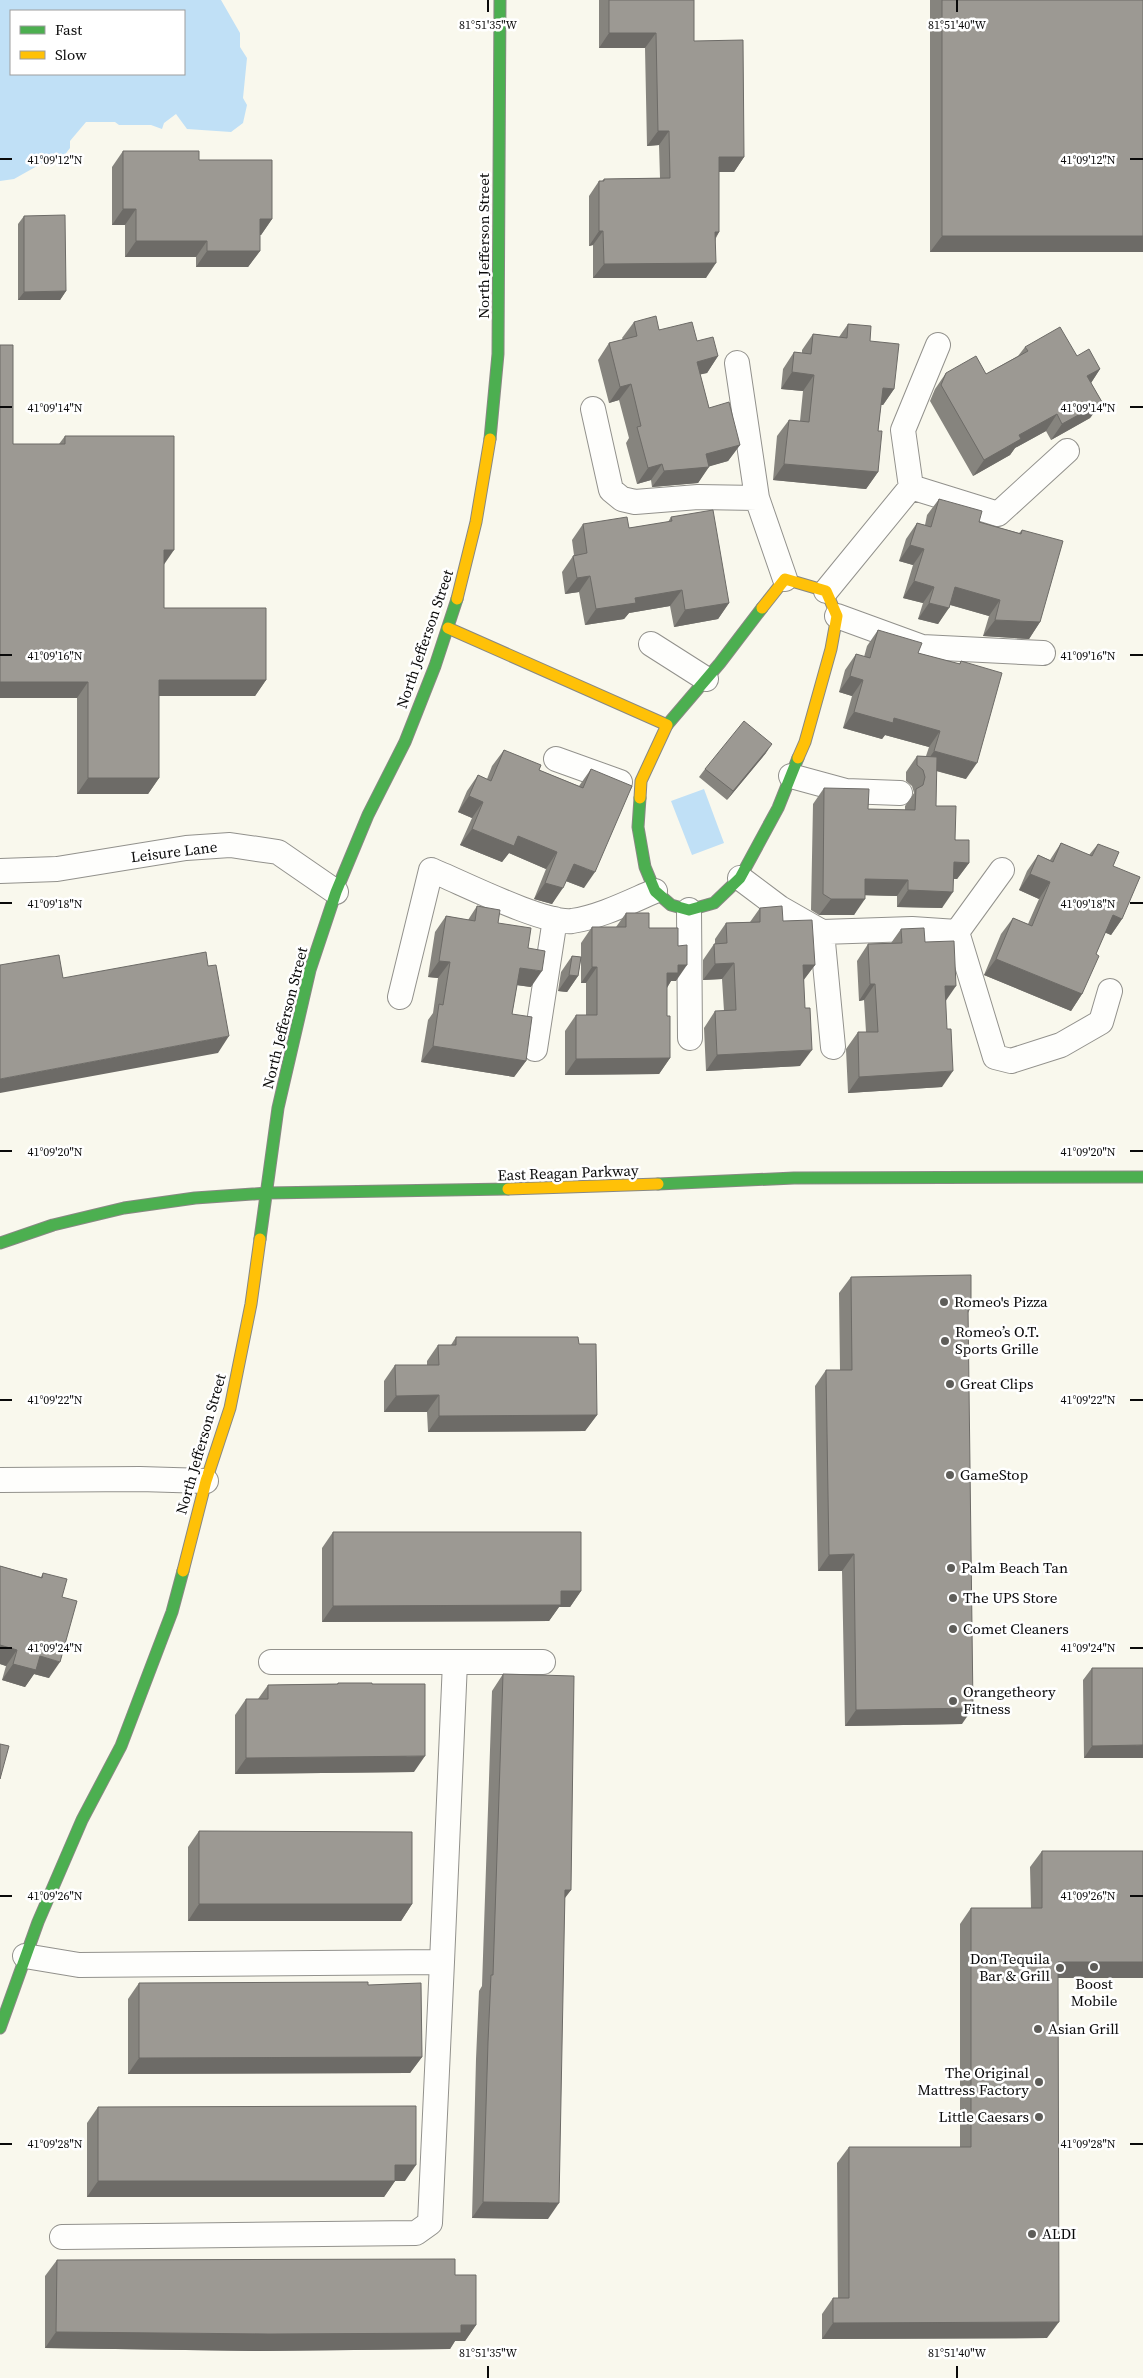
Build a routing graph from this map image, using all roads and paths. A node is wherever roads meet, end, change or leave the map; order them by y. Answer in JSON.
{"nodes":[{"id":1,"x":500,"y":0,"type":"edge"},
{"id":2,"x":938,"y":345,"type":"dead end"},
{"id":3,"x":737,"y":363,"type":"dead end"},
{"id":4,"x":593,"y":409,"type":"dead end"},
{"id":5,"x":1067,"y":451,"type":"dead end"},
{"id":6,"x":911,"y":487,"type":"junction"},
{"id":7,"x":757,"y":498,"type":"junction"},
{"id":8,"x":785,"y":579,"type":"junction"},
{"id":9,"x":826,"y":591,"type":"junction"},
{"id":10,"x":837,"y":616,"type":"junction"},
{"id":11,"x":448,"y":628,"type":"junction"},
{"id":12,"x":651,"y":644,"type":"dead end"},
{"id":13,"x":1043,"y":653,"type":"dead end"},
{"id":14,"x":706,"y":679,"type":"junction"},
{"id":15,"x":667,"y":725,"type":"junction"},
{"id":16,"x":556,"y":759,"type":"dead end"},
{"id":17,"x":791,"y":776,"type":"junction"},
{"id":18,"x":640,"y":790,"type":"junction"},
{"id":19,"x":900,"y":793,"type":"dead end"},
{"id":20,"x":1002,"y":870,"type":"dead end"},
{"id":21,"x":0,"y":871,"type":"edge"},
{"id":22,"x":740,"y":878,"type":"junction"},
{"id":23,"x":656,"y":891,"type":"junction"},
{"id":24,"x":336,"y":892,"type":"junction"},
{"id":25,"x":689,"y":910,"type":"junction"},
{"id":26,"x":555,"y":919,"type":"junction"},
{"id":27,"x":822,"y":932,"type":"junction"},
{"id":28,"x":958,"y":932,"type":"junction"},
{"id":29,"x":1110,"y":990,"type":"dead end"},
{"id":30,"x":400,"y":997,"type":"dead end"},
{"id":31,"x":690,"y":1038,"type":"dead end"},
{"id":32,"x":833,"y":1047,"type":"dead end"},
{"id":33,"x":535,"y":1048,"type":"dead end"},
{"id":34,"x":1143,"y":1177,"type":"edge"},
{"id":35,"x":267,"y":1193,"type":"junction"},
{"id":36,"x":0,"y":1244,"type":"edge"},
{"id":37,"x":0,"y":1480,"type":"edge"},
{"id":38,"x":206,"y":1481,"type":"junction"},
{"id":39,"x":271,"y":1662,"type":"dead end"},
{"id":40,"x":455,"y":1662,"type":"junction"},
{"id":41,"x":543,"y":1662,"type":"dead end"},
{"id":42,"x":25,"y":1956,"type":"junction"},
{"id":43,"x":442,"y":1962,"type":"junction"},
{"id":44,"x":0,"y":2028,"type":"edge"},
{"id":45,"x":62,"y":2237,"type":"dead end"}],
"edges":[{"from":1,"to":11,"type":"street","name":"North Jefferson Street"},
{"from":2,"to":6,"type":"street"},
{"from":3,"to":7,"type":"street"},
{"from":4,"to":7,"type":"street"},
{"from":5,"to":6,"type":"street"},
{"from":6,"to":9,"type":"street"},
{"from":7,"to":8,"type":"street"},
{"from":8,"to":9,"type":"street"},
{"from":8,"to":14,"type":"street"},
{"from":9,"to":10,"type":"street"},
{"from":10,"to":13,"type":"street"},
{"from":10,"to":17,"type":"street"},
{"from":11,"to":15,"type":"street"},
{"from":11,"to":24,"type":"street","name":"North Jefferson Street"},
{"from":12,"to":14,"type":"street"},
{"from":14,"to":15,"type":"street"},
{"from":15,"to":18,"type":"street"},
{"from":16,"to":18,"type":"street"},
{"from":17,"to":19,"type":"street"},
{"from":17,"to":22,"type":"street"},
{"from":18,"to":23,"type":"street"},
{"from":20,"to":28,"type":"street"},
{"from":21,"to":24,"type":"street","name":"Leisure Lane"},
{"from":22,"to":25,"type":"street"},
{"from":22,"to":27,"type":"street"},
{"from":23,"to":25,"type":"street"},
{"from":23,"to":26,"type":"street"},
{"from":24,"to":35,"type":"street","name":"North Jefferson Street"},
{"from":25,"to":31,"type":"street"},
{"from":26,"to":30,"type":"street"},
{"from":26,"to":33,"type":"street"},
{"from":27,"to":28,"type":"street"},
{"from":27,"to":32,"type":"street"},
{"from":28,"to":29,"type":"street"},
{"from":34,"to":35,"type":"street","name":"East Reagan Parkway"},
{"from":35,"to":36,"type":"street","name":"East Reagan Parkway"},
{"from":35,"to":38,"type":"street","name":"North Jefferson Street"},
{"from":37,"to":38,"type":"street"},
{"from":38,"to":42,"type":"street","name":"North Jefferson Street"},
{"from":39,"to":40,"type":"street"},
{"from":40,"to":41,"type":"street"},
{"from":40,"to":43,"type":"street"},
{"from":42,"to":43,"type":"street"},
{"from":42,"to":44,"type":"street","name":"North Jefferson Street"},
{"from":43,"to":45,"type":"street"}]}
